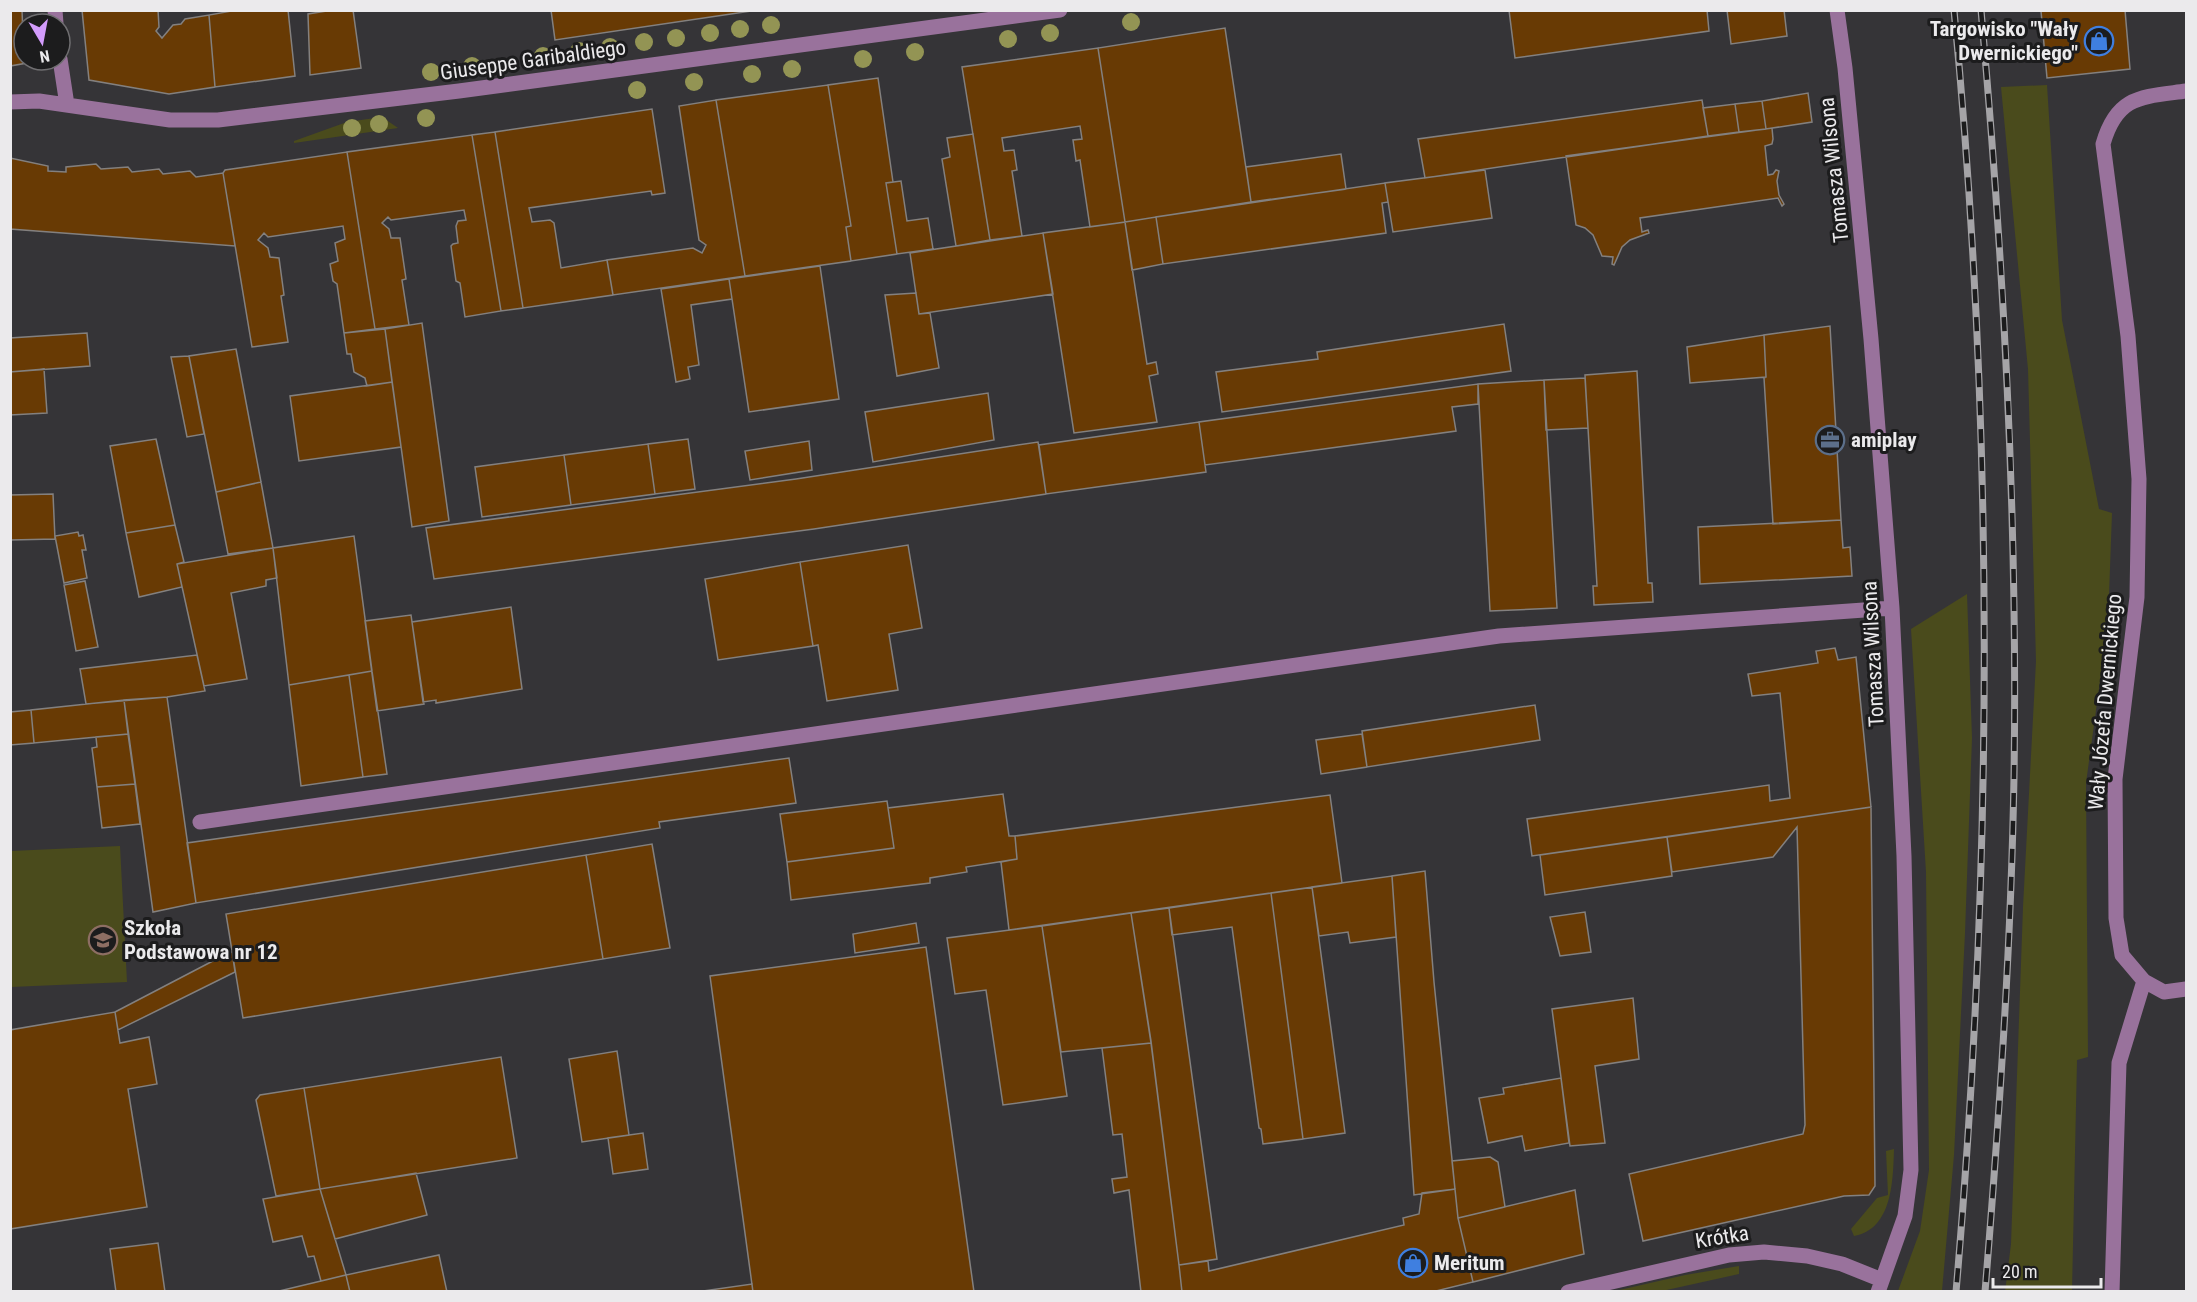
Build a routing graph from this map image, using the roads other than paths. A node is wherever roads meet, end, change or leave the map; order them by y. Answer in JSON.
{"nodes":[{"id":1,"x":1060,"y":10,"type":"edge"},
{"id":2,"x":1837,"y":10,"type":"edge"},
{"id":3,"x":62,"y":72,"type":"edge"},
{"id":4,"x":2187,"y":91,"type":"edge"},
{"id":5,"x":10,"y":102,"type":"edge"},
{"id":6,"x":67,"y":105,"type":"junction"},
{"id":7,"x":1892,"y":608,"type":"junction"},
{"id":8,"x":200,"y":822,"type":"dead end"},
{"id":9,"x":2144,"y":981,"type":"junction"},
{"id":10,"x":2187,"y":989,"type":"edge"},
{"id":11,"x":1880,"y":1286,"type":"edge"},
{"id":12,"x":1568,"y":1292,"type":"edge"},
{"id":13,"x":2112,"y":1292,"type":"edge"}],
"edges":[{"from":1,"to":6,"type":"street","name":"Giuseppe Garibaldiego"},
{"from":2,"to":7,"type":"street","name":"Tomasza Wilsona"},
{"from":3,"to":6,"type":"street"},
{"from":4,"to":9,"type":"street","name":"Wały Józefa Dwernickiego"},
{"from":5,"to":6,"type":"street","name":"Giuseppe Garibaldiego"},
{"from":7,"to":8,"type":"street"},
{"from":7,"to":11,"type":"street","name":"Tomasza Wilsona"},
{"from":9,"to":10,"type":"street"},
{"from":9,"to":13,"type":"street"},
{"from":11,"to":12,"type":"street","name":"Krótka"}]}
